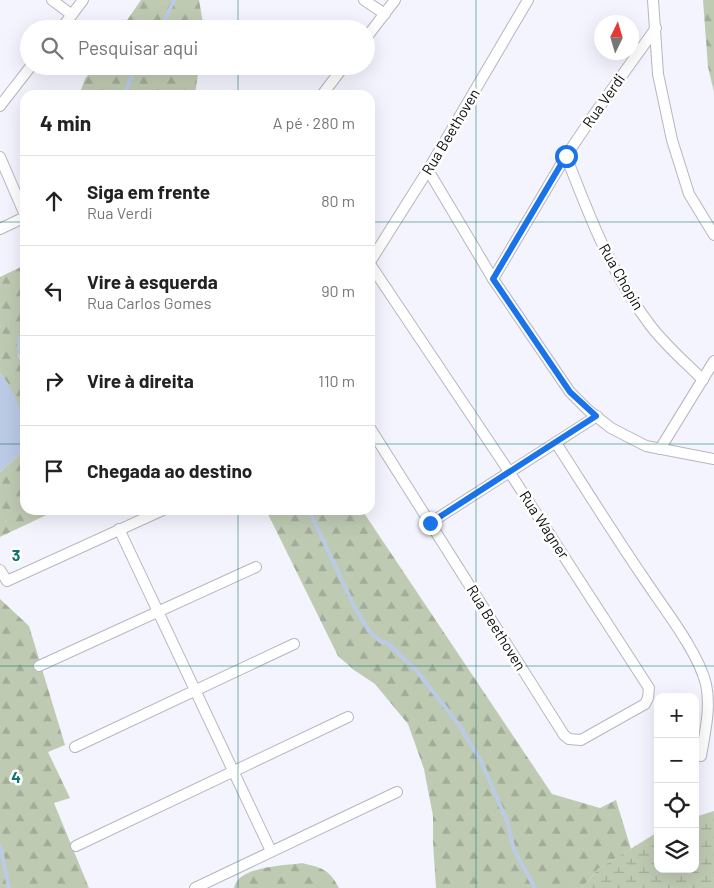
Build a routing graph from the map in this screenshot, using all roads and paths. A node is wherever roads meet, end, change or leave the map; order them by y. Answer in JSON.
{"nodes":[{"id":1,"x":52,"y":0,"type":"edge"},
{"id":2,"x":83,"y":0,"type":"edge"},
{"id":3,"x":364,"y":0,"type":"edge"},
{"id":4,"x":394,"y":0,"type":"edge"},
{"id":5,"x":528,"y":0,"type":"edge"},
{"id":6,"x":653,"y":0,"type":"edge"},
{"id":7,"x":385,"y":14,"type":"junction"},
{"id":8,"x":72,"y":15,"type":"junction"},
{"id":9,"x":68,"y":20,"type":"edge"},
{"id":10,"x":375,"y":27,"type":"edge"},
{"id":11,"x":656,"y":28,"type":"junction"},
{"id":12,"x":24,"y":75,"type":"edge"},
{"id":13,"x":337,"y":75,"type":"edge"},
{"id":14,"x":326,"y":90,"type":"edge"},
{"id":15,"x":0,"y":106,"type":"edge"},
{"id":16,"x":566,"y":156,"type":"junction"},
{"id":17,"x":0,"y":157,"type":"edge"},
{"id":18,"x":428,"y":170,"type":"junction"},
{"id":19,"x":20,"y":204,"type":"edge"},
{"id":20,"x":20,"y":219,"type":"edge"},
{"id":21,"x":0,"y":229,"type":"edge"},
{"id":22,"x":714,"y":235,"type":"edge"},
{"id":23,"x":375,"y":255,"type":"edge"},
{"id":24,"x":375,"y":270,"type":"edge"},
{"id":25,"x":493,"y":279,"type":"junction"},
{"id":26,"x":714,"y":360,"type":"edge"},
{"id":27,"x":703,"y":380,"type":"junction"},
{"id":28,"x":596,"y":416,"type":"junction"},
{"id":29,"x":375,"y":436,"type":"edge"},
{"id":30,"x":556,"y":443,"type":"junction"},
{"id":31,"x":660,"y":449,"type":"junction"},
{"id":32,"x":714,"y":459,"type":"edge"},
{"id":33,"x":510,"y":473,"type":"junction"},
{"id":34,"x":151,"y":515,"type":"edge"},
{"id":35,"x":430,"y":523,"type":"junction"},
{"id":36,"x":119,"y":529,"type":"junction"},
{"id":37,"x":256,"y":567,"type":"dead end"},
{"id":38,"x":0,"y":570,"type":"edge"},
{"id":39,"x":159,"y":612,"type":"junction"},
{"id":40,"x":294,"y":644,"type":"dead end"},
{"id":41,"x":39,"y":666,"type":"dead end"},
{"id":42,"x":649,"y":688,"type":"joint"},
{"id":43,"x":196,"y":690,"type":"junction"},
{"id":44,"x":348,"y":717,"type":"dead end"},
{"id":45,"x":75,"y":747,"type":"dead end"},
{"id":46,"x":701,"y":756,"type":"dead end"},
{"id":47,"x":234,"y":771,"type":"junction"},
{"id":48,"x":397,"y":792,"type":"dead end"},
{"id":49,"x":76,"y":846,"type":"dead end"},
{"id":50,"x":271,"y":851,"type":"junction"},
{"id":51,"x":195,"y":888,"type":"edge"}],
"edges":[{"from":1,"to":8,"type":"street"},
{"from":2,"to":8,"type":"street"},
{"from":3,"to":7,"type":"street"},
{"from":4,"to":7,"type":"street"},
{"from":5,"to":18,"type":"street","name":"Rua Beethoven"},
{"from":6,"to":11,"type":"street"},
{"from":7,"to":10,"type":"street"},
{"from":8,"to":9,"type":"street"},
{"from":11,"to":16,"type":"street","name":"Rua Verdi"},
{"from":11,"to":22,"type":"street"},
{"from":12,"to":15,"type":"street"},
{"from":13,"to":14,"type":"street"},
{"from":16,"to":25,"type":"street","name":"Rua Verdi"},
{"from":16,"to":27,"type":"street","name":"Rua Chopin"},
{"from":17,"to":19,"type":"street"},
{"from":18,"to":23,"type":"street","name":"Rua Beethoven"},
{"from":18,"to":25,"type":"street"},
{"from":20,"to":21,"type":"street"},
{"from":24,"to":33,"type":"street","name":"Rua Wagner"},
{"from":25,"to":28,"type":"street"},
{"from":26,"to":27,"type":"street"},
{"from":27,"to":31,"type":"street"},
{"from":28,"to":30,"type":"street"},
{"from":28,"to":31,"type":"street"},
{"from":29,"to":35,"type":"street","name":"Rua Beethoven"},
{"from":30,"to":33,"type":"street"},
{"from":30,"to":46,"type":"street"},
{"from":31,"to":32,"type":"street"},
{"from":33,"to":35,"type":"street"},
{"from":33,"to":42,"type":"street","name":"Rua Wagner"},
{"from":34,"to":36,"type":"street"},
{"from":35,"to":42,"type":"street","name":"Rua Beethoven"},
{"from":36,"to":38,"type":"street"},
{"from":36,"to":39,"type":"street"},
{"from":37,"to":39,"type":"street"},
{"from":39,"to":41,"type":"street"},
{"from":39,"to":43,"type":"street"},
{"from":40,"to":43,"type":"street"},
{"from":43,"to":45,"type":"street"},
{"from":43,"to":47,"type":"street"},
{"from":44,"to":47,"type":"street"},
{"from":47,"to":49,"type":"street"},
{"from":47,"to":50,"type":"street"},
{"from":48,"to":50,"type":"street"},
{"from":50,"to":51,"type":"street"}]}
